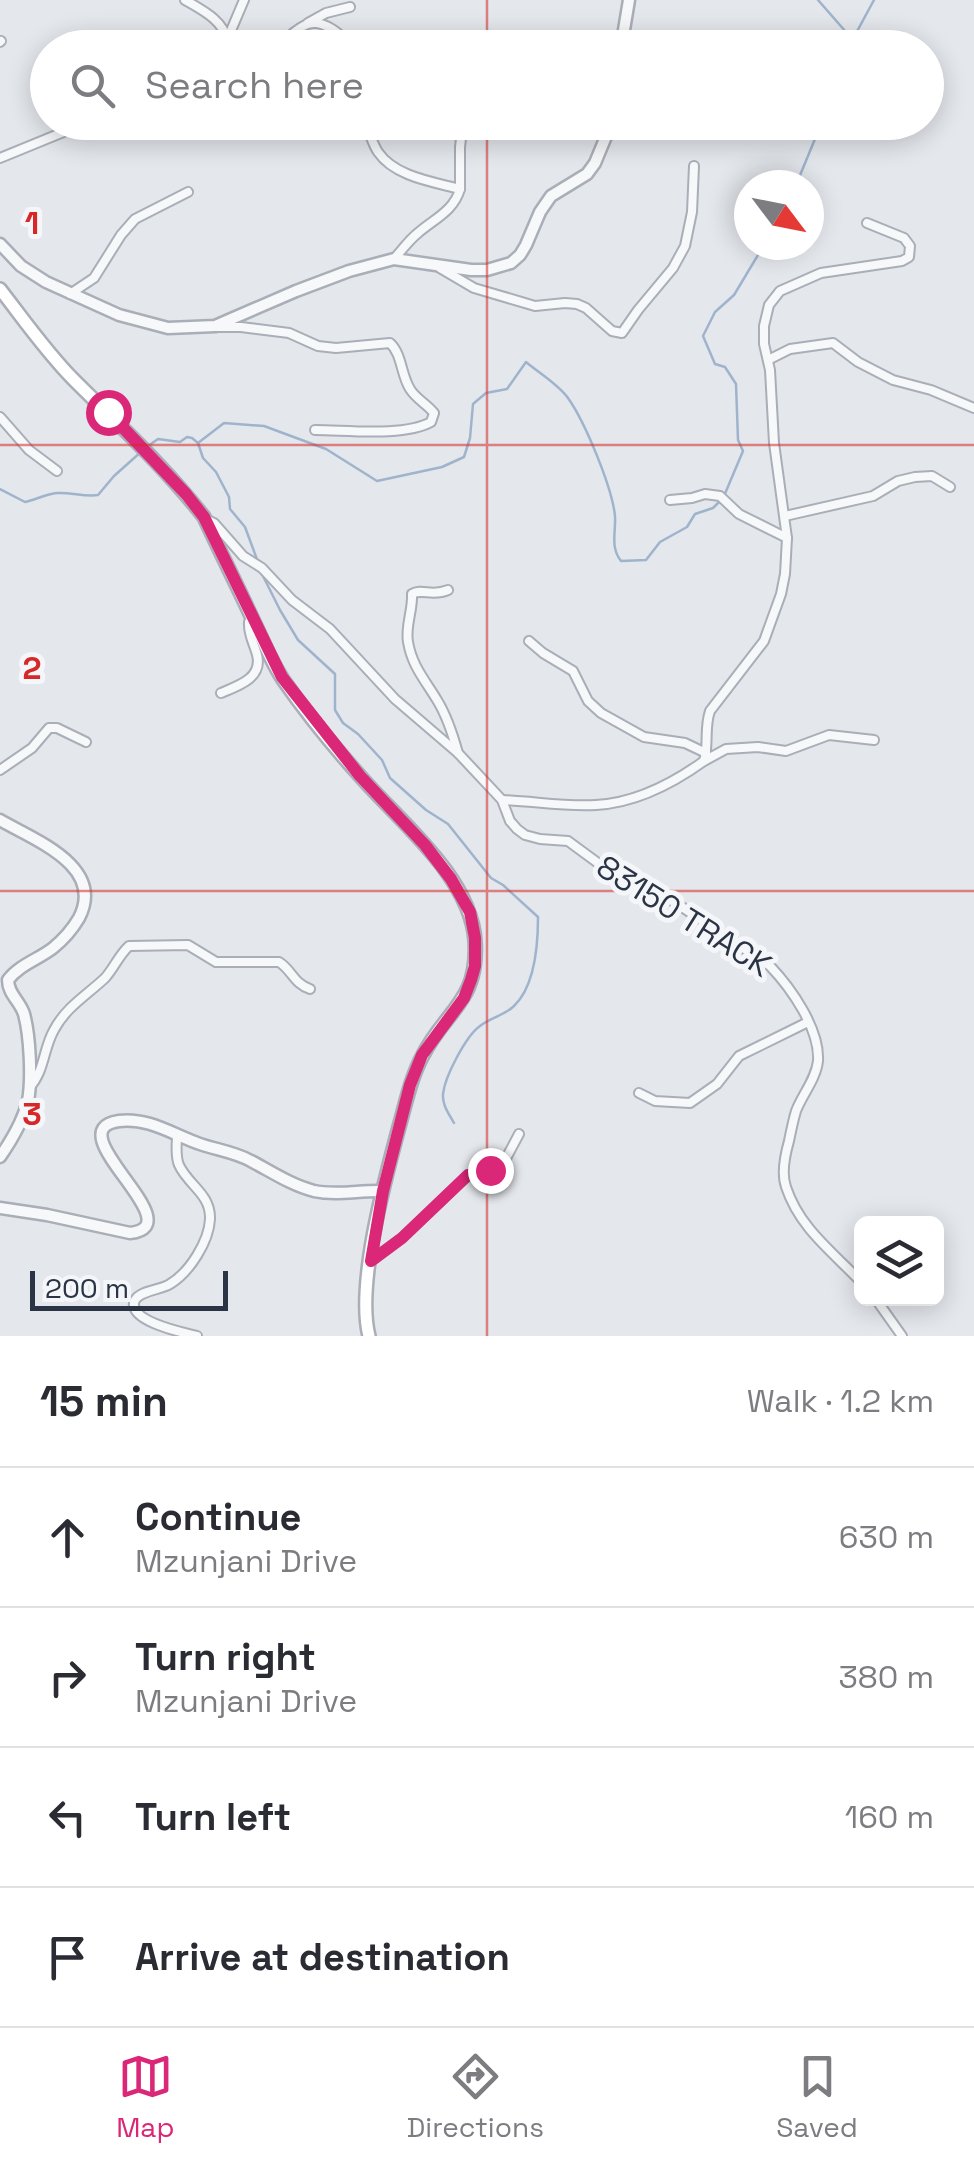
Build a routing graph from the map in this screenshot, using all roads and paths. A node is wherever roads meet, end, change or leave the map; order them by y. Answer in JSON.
{"nodes":[{"id":1,"x":186,"y":0,"type":"edge"},
{"id":2,"x":244,"y":0,"type":"edge"},
{"id":3,"x":629,"y":0,"type":"edge"},
{"id":4,"x":350,"y":7,"type":"dead end"},
{"id":5,"x":308,"y":23,"type":"junction"},
{"id":6,"x":223,"y":30,"type":"edge"},
{"id":7,"x":231,"y":30,"type":"edge"},
{"id":8,"x":300,"y":30,"type":"edge"},
{"id":9,"x":331,"y":30,"type":"edge"},
{"id":10,"x":624,"y":30,"type":"edge"},
{"id":11,"x":44,"y":140,"type":"edge"},
{"id":12,"x":373,"y":140,"type":"edge"},
{"id":13,"x":461,"y":140,"type":"edge"},
{"id":14,"x":605,"y":140,"type":"edge"},
{"id":15,"x":0,"y":158,"type":"edge"},
{"id":16,"x":694,"y":166,"type":"dead end"},
{"id":17,"x":460,"y":190,"type":"junction"},
{"id":18,"x":188,"y":192,"type":"dead end"},
{"id":19,"x":867,"y":223,"type":"dead end"},
{"id":20,"x":0,"y":244,"type":"edge"},
{"id":21,"x":394,"y":258,"type":"junction"},
{"id":22,"x":436,"y":266,"type":"junction"},
{"id":23,"x":0,"y":289,"type":"edge"},
{"id":24,"x":70,"y":294,"type":"junction"},
{"id":25,"x":215,"y":326,"type":"junction"},
{"id":26,"x":768,"y":360,"type":"junction"},
{"id":27,"x":974,"y":408,"type":"edge"},
{"id":28,"x":0,"y":417,"type":"edge"},
{"id":29,"x":315,"y":430,"type":"dead end"},
{"id":30,"x":57,"y":471,"type":"dead end"},
{"id":31,"x":950,"y":487,"type":"dead end"},
{"id":32,"x":670,"y":500,"type":"dead end"},
{"id":33,"x":785,"y":516,"type":"junction"},
{"id":34,"x":204,"y":517,"type":"junction"},
{"id":35,"x":787,"y":538,"type":"junction"},
{"id":36,"x":448,"y":590,"type":"dead end"},
{"id":37,"x":253,"y":619,"type":"junction"},
{"id":38,"x":529,"y":641,"type":"dead end"},
{"id":39,"x":221,"y":693,"type":"dead end"},
{"id":40,"x":874,"y":740,"type":"dead end"},
{"id":41,"x":86,"y":742,"type":"dead end"},
{"id":42,"x":458,"y":753,"type":"junction"},
{"id":43,"x":705,"y":757,"type":"junction"},
{"id":44,"x":0,"y":770,"type":"edge"},
{"id":45,"x":502,"y":800,"type":"junction"},
{"id":46,"x":0,"y":820,"type":"edge"},
{"id":47,"x":310,"y":989,"type":"dead end"},
{"id":48,"x":808,"y":1022,"type":"junction"},
{"id":49,"x":29,"y":1088,"type":"junction"},
{"id":50,"x":638,"y":1093,"type":"dead end"},
{"id":51,"x":177,"y":1134,"type":"junction"},
{"id":52,"x":519,"y":1134,"type":"dead end"},
{"id":53,"x":0,"y":1158,"type":"edge"},
{"id":54,"x":383,"y":1191,"type":"junction"},
{"id":55,"x":0,"y":1208,"type":"edge"},
{"id":56,"x":371,"y":1261,"type":"junction"},
{"id":57,"x":854,"y":1275,"type":"edge"},
{"id":58,"x":881,"y":1306,"type":"edge"},
{"id":59,"x":197,"y":1336,"type":"edge"},
{"id":60,"x":369,"y":1336,"type":"edge"},
{"id":61,"x":902,"y":1336,"type":"edge"}],
"edges":[{"from":1,"to":6,"type":"street"},
{"from":2,"to":7,"type":"street"},
{"from":3,"to":10,"type":"street"},
{"from":4,"to":5,"type":"street"},
{"from":5,"to":8,"type":"street"},
{"from":5,"to":9,"type":"street"},
{"from":11,"to":15,"type":"street"},
{"from":12,"to":17,"type":"street"},
{"from":13,"to":17,"type":"street"},
{"from":14,"to":22,"type":"street"},
{"from":16,"to":22,"type":"street"},
{"from":17,"to":21,"type":"street"},
{"from":18,"to":24,"type":"street"},
{"from":19,"to":26,"type":"street"},
{"from":20,"to":24,"type":"street"},
{"from":21,"to":22,"type":"street"},
{"from":21,"to":25,"type":"street"},
{"from":23,"to":34,"type":"main road"},
{"from":24,"to":25,"type":"street"},
{"from":25,"to":29,"type":"street"},
{"from":26,"to":27,"type":"street"},
{"from":26,"to":33,"type":"street"},
{"from":28,"to":30,"type":"street"},
{"from":31,"to":33,"type":"street"},
{"from":32,"to":35,"type":"street"},
{"from":33,"to":35,"type":"street"},
{"from":34,"to":37,"type":"main road"},
{"from":34,"to":42,"type":"street","name":"83150 TRACK"},
{"from":35,"to":43,"type":"street"},
{"from":36,"to":42,"type":"street"},
{"from":37,"to":39,"type":"street"},
{"from":37,"to":54,"type":"main road"},
{"from":38,"to":43,"type":"street"},
{"from":40,"to":43,"type":"street"},
{"from":41,"to":44,"type":"street"},
{"from":42,"to":45,"type":"street","name":"83150 TRACK"},
{"from":43,"to":45,"type":"street"},
{"from":45,"to":48,"type":"street","name":"83150 TRACK"},
{"from":46,"to":49,"type":"street"},
{"from":47,"to":49,"type":"street"},
{"from":48,"to":50,"type":"street"},
{"from":48,"to":57,"type":"street","name":"83150 TRACK"},
{"from":49,"to":53,"type":"street"},
{"from":51,"to":54,"type":"street"},
{"from":51,"to":55,"type":"street"},
{"from":51,"to":59,"type":"street"},
{"from":52,"to":56,"type":"street"},
{"from":54,"to":56,"type":"main road"},
{"from":56,"to":60,"type":"main road"},
{"from":58,"to":61,"type":"street"}]}
